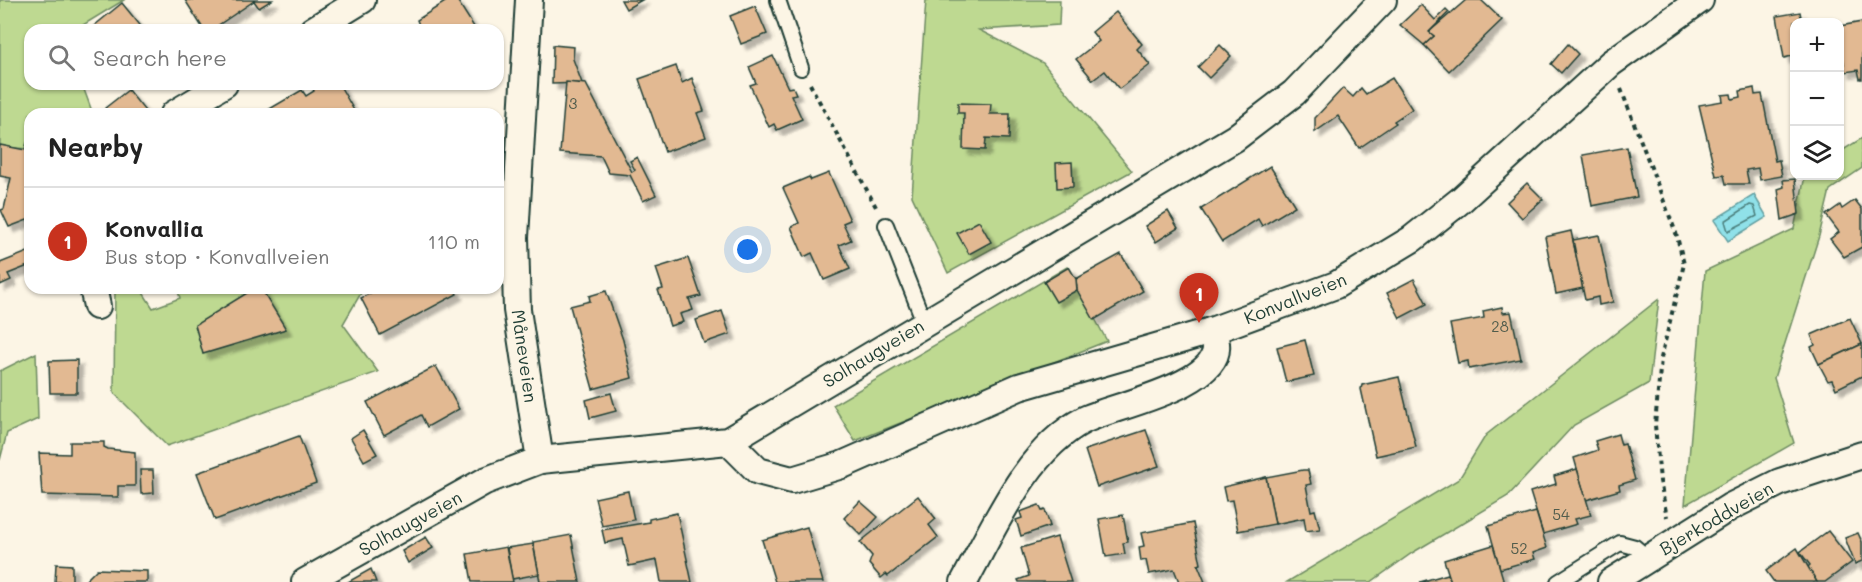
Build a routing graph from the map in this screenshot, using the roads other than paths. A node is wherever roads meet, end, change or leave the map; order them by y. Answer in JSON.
{"nodes":[{"id":1,"x":362,"y":0,"type":"edge"},
{"id":2,"x":529,"y":0,"type":"edge"},
{"id":3,"x":778,"y":0,"type":"edge"},
{"id":4,"x":1383,"y":0,"type":"edge"},
{"id":5,"x":1701,"y":0,"type":"edge"},
{"id":6,"x":323,"y":24,"type":"edge"},
{"id":7,"x":801,"y":68,"type":"road end"},
{"id":8,"x":214,"y":90,"type":"edge"},
{"id":9,"x":184,"y":108,"type":"edge"},
{"id":10,"x":886,"y":225,"type":"road end"},
{"id":11,"x":924,"y":322,"type":"junction"},
{"id":12,"x":1211,"y":331,"type":"junction"},
{"id":13,"x":728,"y":441,"type":"junction"},
{"id":14,"x":1862,"y":455,"type":"edge"},
{"id":15,"x":540,"y":460,"type":"junction"},
{"id":16,"x":1648,"y":558,"type":"junction"},
{"id":17,"x":305,"y":582,"type":"edge"},
{"id":18,"x":964,"y":582,"type":"edge"},
{"id":19,"x":1558,"y":582,"type":"edge"},
{"id":20,"x":1611,"y":582,"type":"edge"}],
"edges":[{"from":1,"to":6,"type":"street"},
{"from":2,"to":15,"type":"street","name":"Måneveien"},
{"from":3,"to":7,"type":"lane"},
{"from":4,"to":11,"type":"street","name":"Solhaugveien"},
{"from":5,"to":12,"type":"street","name":"Konvallveien"},
{"from":8,"to":9,"type":"street"},
{"from":10,"to":11,"type":"lane"},
{"from":11,"to":13,"type":"street","name":"Solhaugveien"},
{"from":12,"to":13,"type":"street","name":"Konvallveien"},
{"from":12,"to":18,"type":"street"},
{"from":13,"to":15,"type":"street","name":"Solhaugveien"},
{"from":14,"to":16,"type":"street","name":"Bjerkoddveien"},
{"from":15,"to":17,"type":"street","name":"Solhaugveien"},
{"from":16,"to":19,"type":"lane"},
{"from":16,"to":20,"type":"street","name":"Bjerkoddveien"}]}
